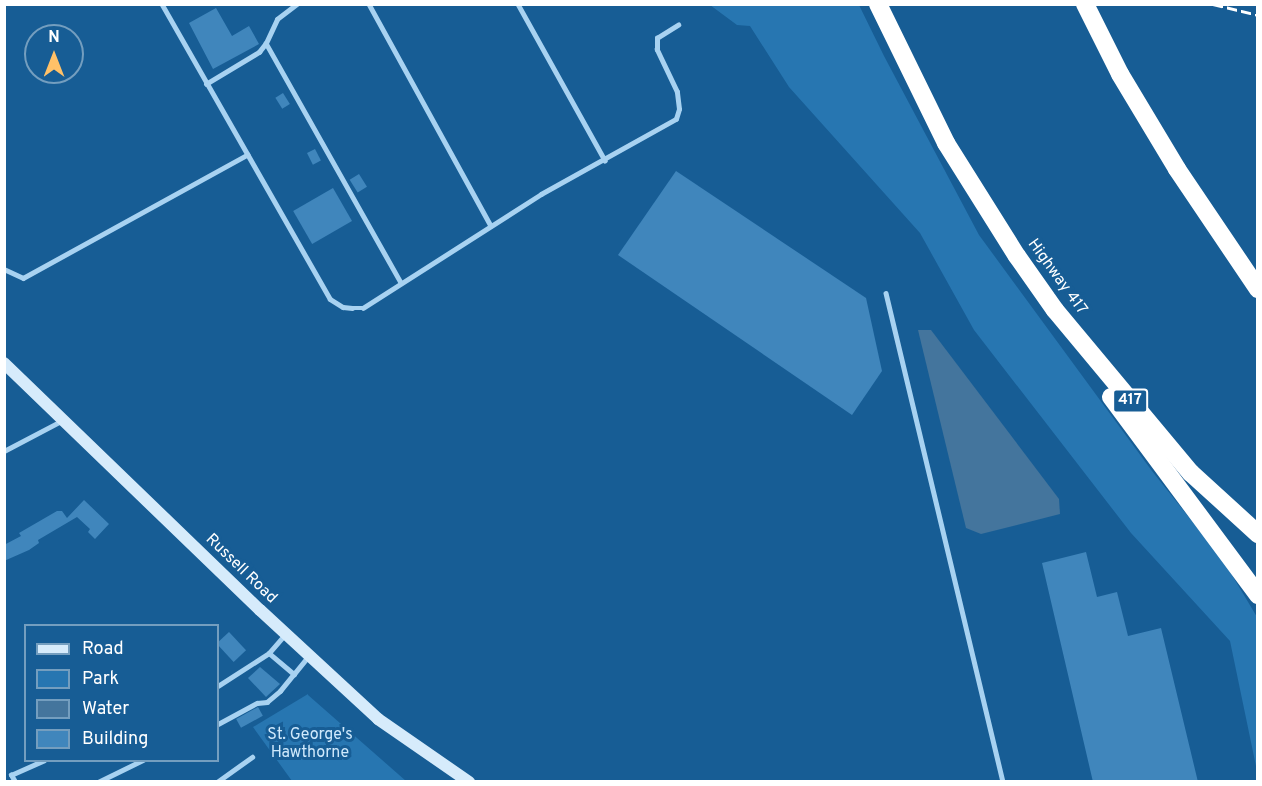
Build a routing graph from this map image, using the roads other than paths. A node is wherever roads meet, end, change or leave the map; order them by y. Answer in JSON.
{"nodes":[{"id":1,"x":162,"y":4,"type":"edge"},
{"id":2,"x":297,"y":4,"type":"edge"},
{"id":3,"x":369,"y":4,"type":"edge"},
{"id":4,"x":518,"y":4,"type":"edge"},
{"id":5,"x":878,"y":4,"type":"edge"},
{"id":6,"x":1088,"y":11,"type":"edge"},
{"id":7,"x":678,"y":25,"type":"dead end"},
{"id":8,"x":266,"y":43,"type":"junction"},
{"id":9,"x":206,"y":84,"type":"junction"},
{"id":10,"x":247,"y":155,"type":"junction"},
{"id":11,"x":605,"y":160,"type":"junction"},
{"id":12,"x":491,"y":226,"type":"junction"},
{"id":13,"x":1017,"y":256,"type":"junction"},
{"id":14,"x":4,"y":269,"type":"edge"},
{"id":15,"x":401,"y":283,"type":"junction"},
{"id":16,"x":1257,"y":289,"type":"edge"},
{"id":17,"x":886,"y":293,"type":"dead end"},
{"id":18,"x":4,"y":363,"type":"edge"},
{"id":19,"x":63,"y":420,"type":"junction"},
{"id":20,"x":4,"y":451,"type":"edge"},
{"id":21,"x":1257,"y":534,"type":"edge"},
{"id":22,"x":1257,"y":595,"type":"edge"},
{"id":23,"x":286,"y":634,"type":"junction"},
{"id":24,"x":269,"y":653,"type":"junction"},
{"id":25,"x":309,"y":656,"type":"junction"},
{"id":26,"x":294,"y":674,"type":"junction"},
{"id":27,"x":219,"y":685,"type":"edge"},
{"id":28,"x":219,"y":723,"type":"edge"},
{"id":29,"x":252,"y":757,"type":"dead end"},
{"id":30,"x":40,"y":762,"type":"edge"},
{"id":31,"x":139,"y":762,"type":"edge"},
{"id":32,"x":219,"y":781,"type":"edge"},
{"id":33,"x":15,"y":782,"type":"edge"},
{"id":34,"x":98,"y":782,"type":"edge"},
{"id":35,"x":469,"y":782,"type":"edge"},
{"id":36,"x":1003,"y":782,"type":"edge"}],
"edges":[{"from":1,"to":9,"type":"lane"},
{"from":2,"to":8,"type":"lane"},
{"from":3,"to":12,"type":"lane"},
{"from":4,"to":11,"type":"lane"},
{"from":5,"to":13,"type":"highway","name":"Highway 417","number":"417"},
{"from":6,"to":16,"type":"highway"},
{"from":7,"to":11,"type":"lane"},
{"from":8,"to":9,"type":"lane"},
{"from":8,"to":15,"type":"lane"},
{"from":9,"to":10,"type":"lane"},
{"from":10,"to":14,"type":"lane"},
{"from":10,"to":15,"type":"lane"},
{"from":11,"to":12,"type":"lane"},
{"from":12,"to":15,"type":"lane"},
{"from":13,"to":21,"type":"highway","name":"Highway 417","number":"417"},
{"from":13,"to":22,"type":"highway"},
{"from":17,"to":36,"type":"lane"},
{"from":18,"to":19,"type":"main road","name":"Russell Road"},
{"from":19,"to":20,"type":"lane"},
{"from":19,"to":23,"type":"main road","name":"Russell Road"},
{"from":23,"to":24,"type":"lane"},
{"from":23,"to":25,"type":"main road","name":"Russell Road"},
{"from":24,"to":26,"type":"lane"},
{"from":24,"to":27,"type":"lane"},
{"from":25,"to":26,"type":"lane"},
{"from":25,"to":35,"type":"main road","name":"Russell Road"},
{"from":26,"to":28,"type":"lane"},
{"from":29,"to":32,"type":"lane"},
{"from":30,"to":33,"type":"lane"},
{"from":31,"to":34,"type":"lane"}]}
